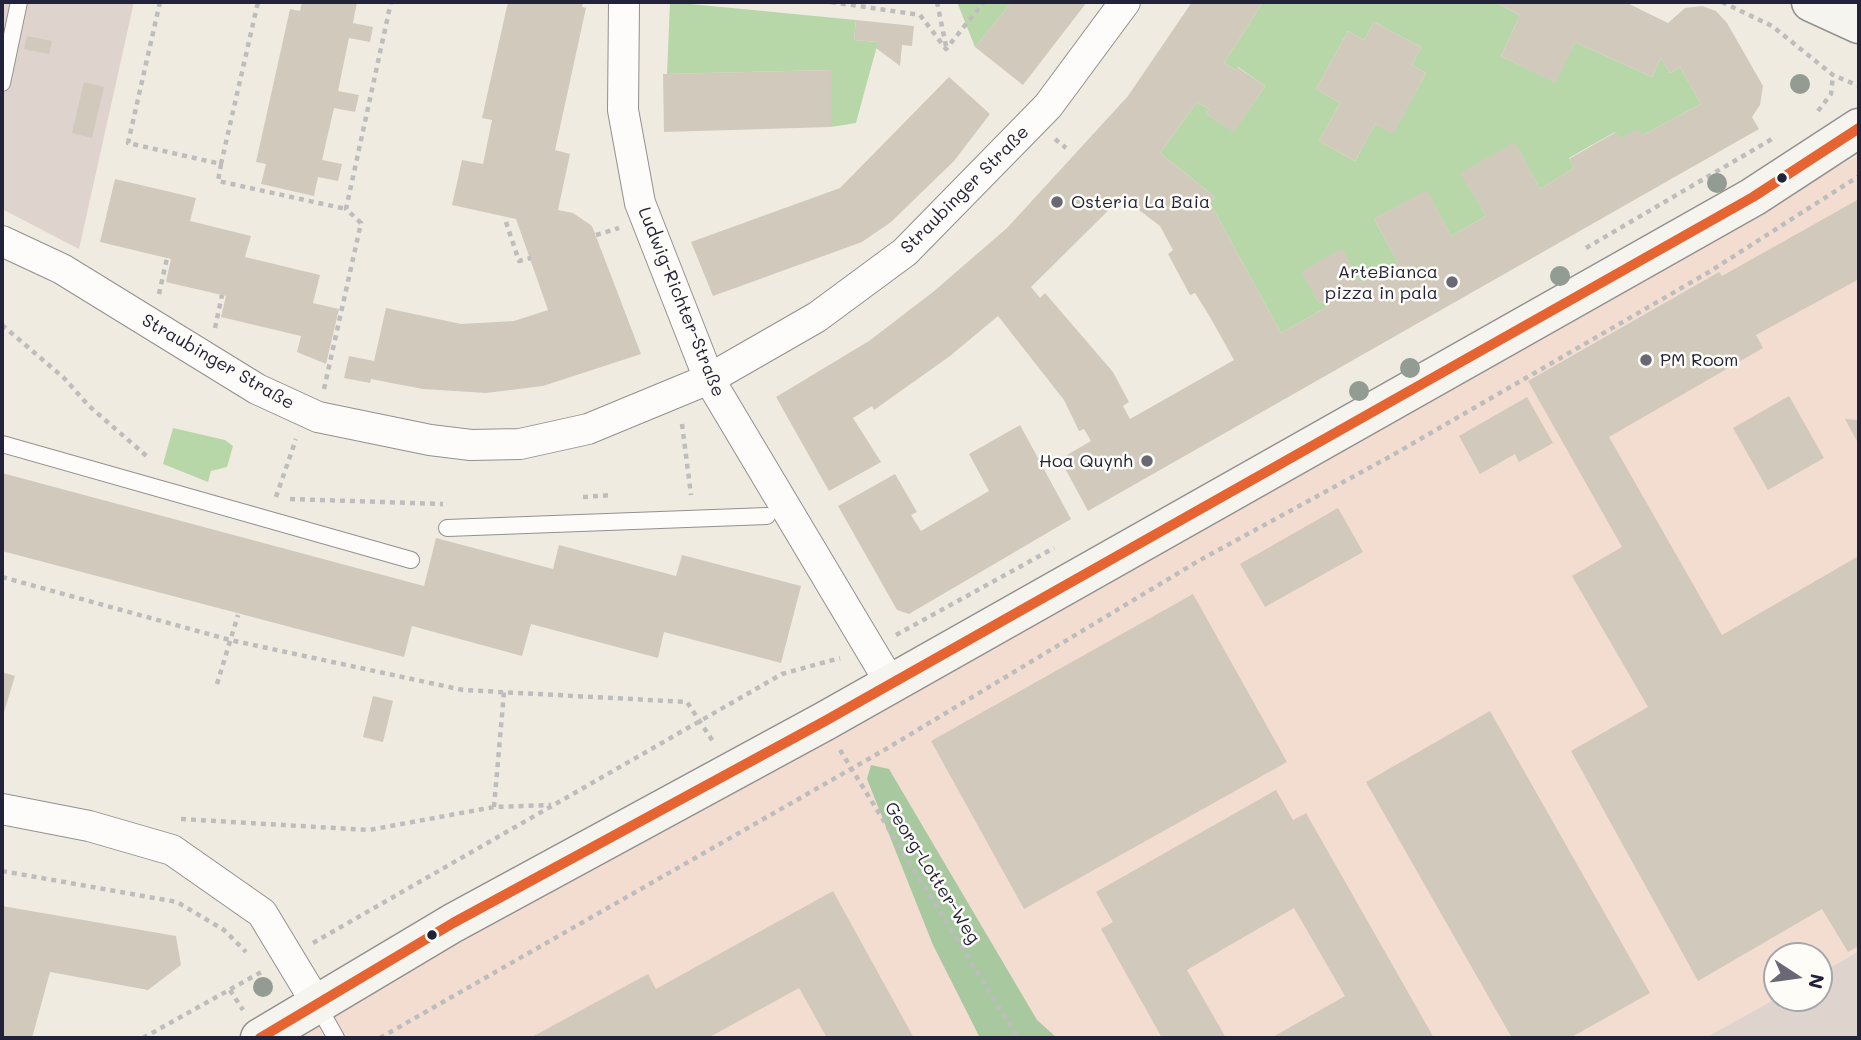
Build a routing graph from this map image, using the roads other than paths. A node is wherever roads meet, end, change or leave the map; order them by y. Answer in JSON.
{"nodes":[{"id":1,"x":19,"y":2,"type":"edge"},
{"id":2,"x":624,"y":2,"type":"edge"},
{"id":3,"x":1125,"y":2,"type":"edge"},
{"id":4,"x":1811,"y":2,"type":"edge"},
{"id":5,"x":1859,"y":24,"type":"edge"},
{"id":6,"x":2,"y":83,"type":"edge"},
{"id":7,"x":1859,"y":128,"type":"edge"},
{"id":8,"x":2,"y":241,"type":"edge"},
{"id":9,"x":709,"y":379,"type":"junction"},
{"id":10,"x":2,"y":444,"type":"edge"},
{"id":11,"x":767,"y":516,"type":"dead end"},
{"id":12,"x":447,"y":527,"type":"dead end"},
{"id":13,"x":411,"y":560,"type":"dead end"},
{"id":14,"x":891,"y":684,"type":"junction"},
{"id":15,"x":2,"y":809,"type":"edge"},
{"id":16,"x":317,"y":1004,"type":"junction"},
{"id":17,"x":260,"y":1038,"type":"edge"},
{"id":18,"x":336,"y":1038,"type":"edge"}],
"edges":[{"from":1,"to":6,"type":"lane"},
{"from":2,"to":9,"type":"street","name":"Ludwig-Richter-Straße"},
{"from":3,"to":9,"type":"street","name":"Straubinger Straße"},
{"from":4,"to":5,"type":"main road"},
{"from":7,"to":14,"type":"main road"},
{"from":8,"to":9,"type":"street","name":"Straubinger Straße"},
{"from":9,"to":14,"type":"street","name":"Ludwig-Richter-Straße"},
{"from":10,"to":13,"type":"lane"},
{"from":11,"to":12,"type":"lane"},
{"from":14,"to":16,"type":"main road"},
{"from":15,"to":16,"type":"street"},
{"from":16,"to":17,"type":"main road"},
{"from":16,"to":18,"type":"lane"}]}
